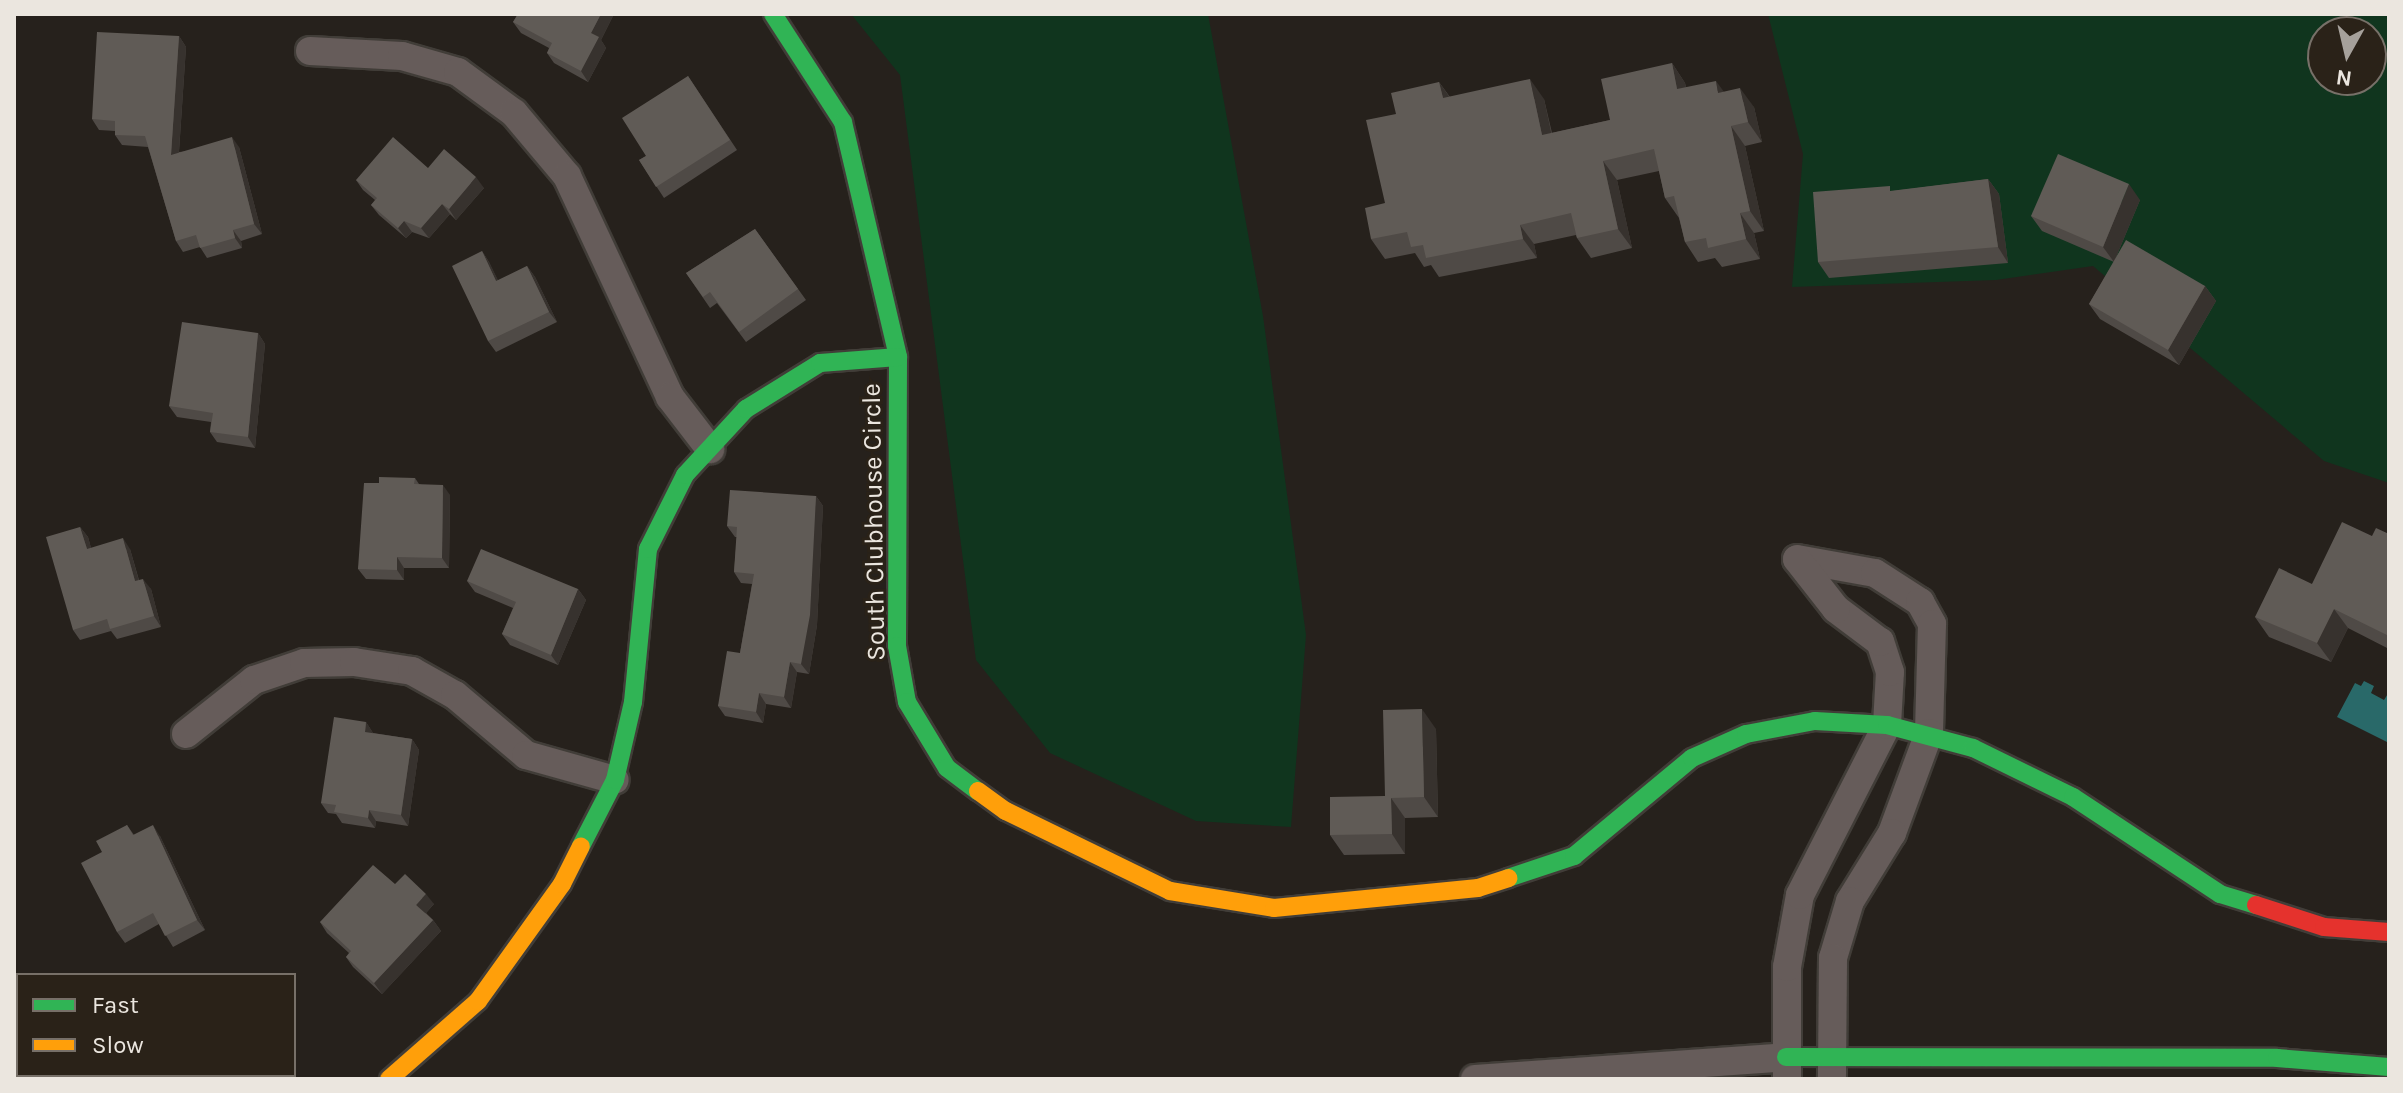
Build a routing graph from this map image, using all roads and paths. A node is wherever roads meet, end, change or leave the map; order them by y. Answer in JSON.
{"nodes":[{"id":1,"x":773,"y":14,"type":"edge"},
{"id":2,"x":310,"y":51,"type":"dead end"},
{"id":3,"x":898,"y":357,"type":"junction"},
{"id":4,"x":710,"y":449,"type":"junction"},
{"id":5,"x":1887,"y":725,"type":"junction"},
{"id":6,"x":1929,"y":733,"type":"junction"},
{"id":7,"x":186,"y":734,"type":"dead end"},
{"id":8,"x":615,"y":780,"type":"junction"},
{"id":9,"x":2389,"y":932,"type":"edge"},
{"id":10,"x":1832,"y":1067,"type":"edge"},
{"id":11,"x":2389,"y":1067,"type":"edge"},
{"id":12,"x":1787,"y":1068,"type":"edge"},
{"id":13,"x":389,"y":1079,"type":"edge"},
{"id":14,"x":1475,"y":1079,"type":"edge"}],
"edges":[{"from":1,"to":3,"type":"street","name":"South Clubhouse Circle"},
{"from":2,"to":4,"type":"street"},
{"from":3,"to":4,"type":"street"},
{"from":3,"to":5,"type":"street","name":"South Clubhouse Circle"},
{"from":4,"to":8,"type":"street"},
{"from":5,"to":6,"type":"street","name":"South Clubhouse Circle"},
{"from":5,"to":6,"type":"street"},
{"from":5,"to":12,"type":"street"},
{"from":6,"to":9,"type":"street","name":"South Clubhouse Circle"},
{"from":6,"to":10,"type":"street"},
{"from":7,"to":8,"type":"street"},
{"from":8,"to":13,"type":"street"},
{"from":10,"to":11,"type":"street"},
{"from":10,"to":12,"type":"street"},
{"from":12,"to":14,"type":"street"}]}
